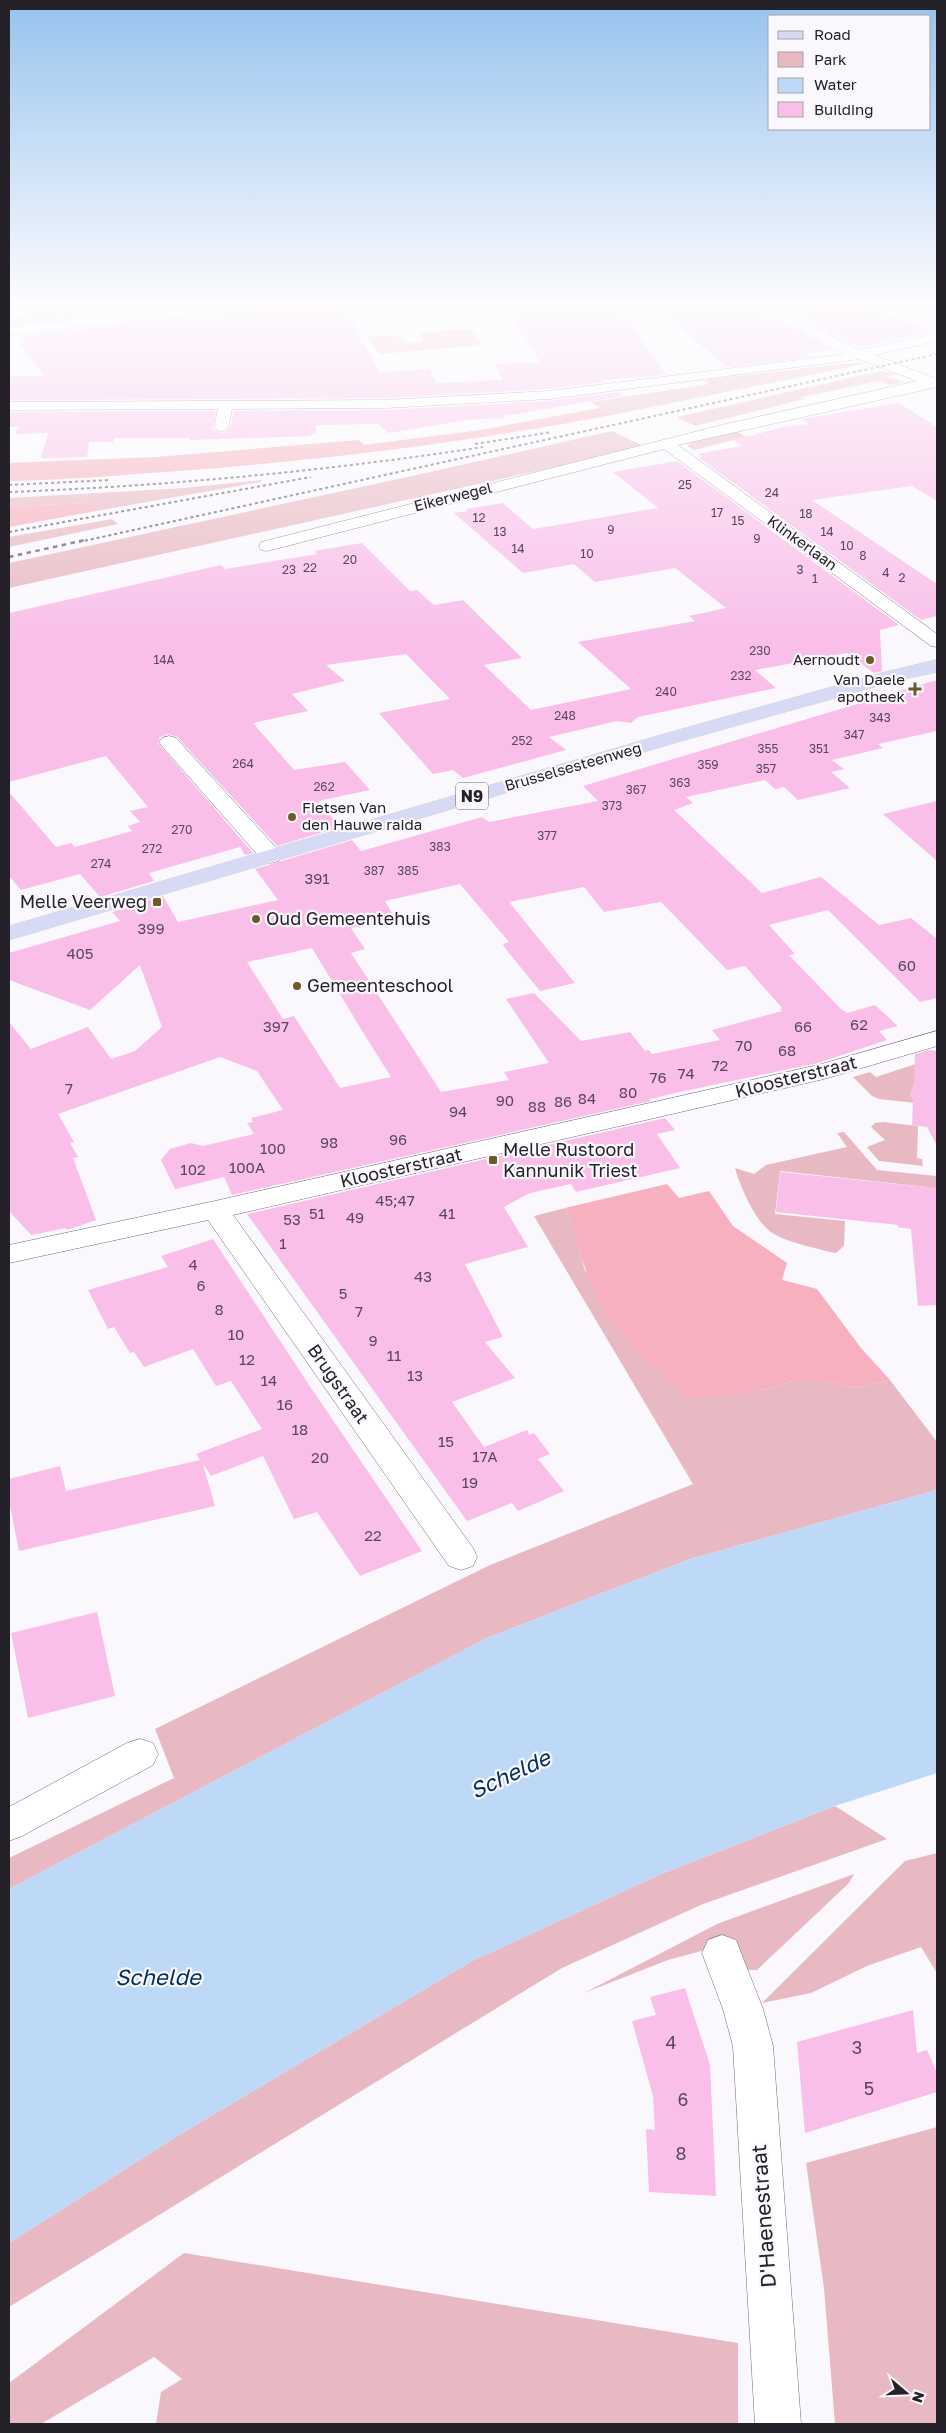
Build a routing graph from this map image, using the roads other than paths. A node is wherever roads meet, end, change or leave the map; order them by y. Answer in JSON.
{"nodes":[{"id":1,"x":223,"y":418,"type":"edge"},
{"id":2,"x":775,"y":418,"type":"edge"},
{"id":3,"x":221,"y":428,"type":"dead end"},
{"id":4,"x":667,"y":444,"type":"junction"},
{"id":5,"x":267,"y":546,"type":"dead end"},
{"id":6,"x":937,"y":642,"type":"edge"},
{"id":7,"x":937,"y":666,"type":"edge"},
{"id":8,"x":169,"y":742,"type":"dead end"},
{"id":9,"x":272,"y":856,"type":"junction"},
{"id":10,"x":9,"y":933,"type":"edge"},
{"id":11,"x":937,"y":1038,"type":"edge"},
{"id":12,"x":215,"y":1210,"type":"junction"},
{"id":13,"x":9,"y":1254,"type":"edge"},
{"id":14,"x":461,"y":1557,"type":"dead end"},
{"id":15,"x":140,"y":1754,"type":"dead end"},
{"id":16,"x":9,"y":1825,"type":"edge"},
{"id":17,"x":722,"y":1953,"type":"dead end"},
{"id":18,"x":778,"y":2424,"type":"edge"}],
"edges":[{"from":1,"to":3,"type":"street"},
{"from":2,"to":4,"type":"street","name":"Eikerwegel"},
{"from":4,"to":5,"type":"street","name":"Eikerwegel"},
{"from":4,"to":6,"type":"street","name":"Klinkerlaan"},
{"from":7,"to":9,"type":"main road","name":"Brusselsesteenweg","number":"N9"},
{"from":8,"to":9,"type":"street"},
{"from":9,"to":10,"type":"main road","name":"Brusselsesteenweg","number":"N9"},
{"from":11,"to":12,"type":"street","name":"Kloosterstraat"},
{"from":12,"to":13,"type":"street","name":"Kloosterstraat"},
{"from":12,"to":14,"type":"street","name":"Brugstraat"},
{"from":15,"to":16,"type":"street"},
{"from":17,"to":18,"type":"street","name":"D'Haenestraat"}]}
